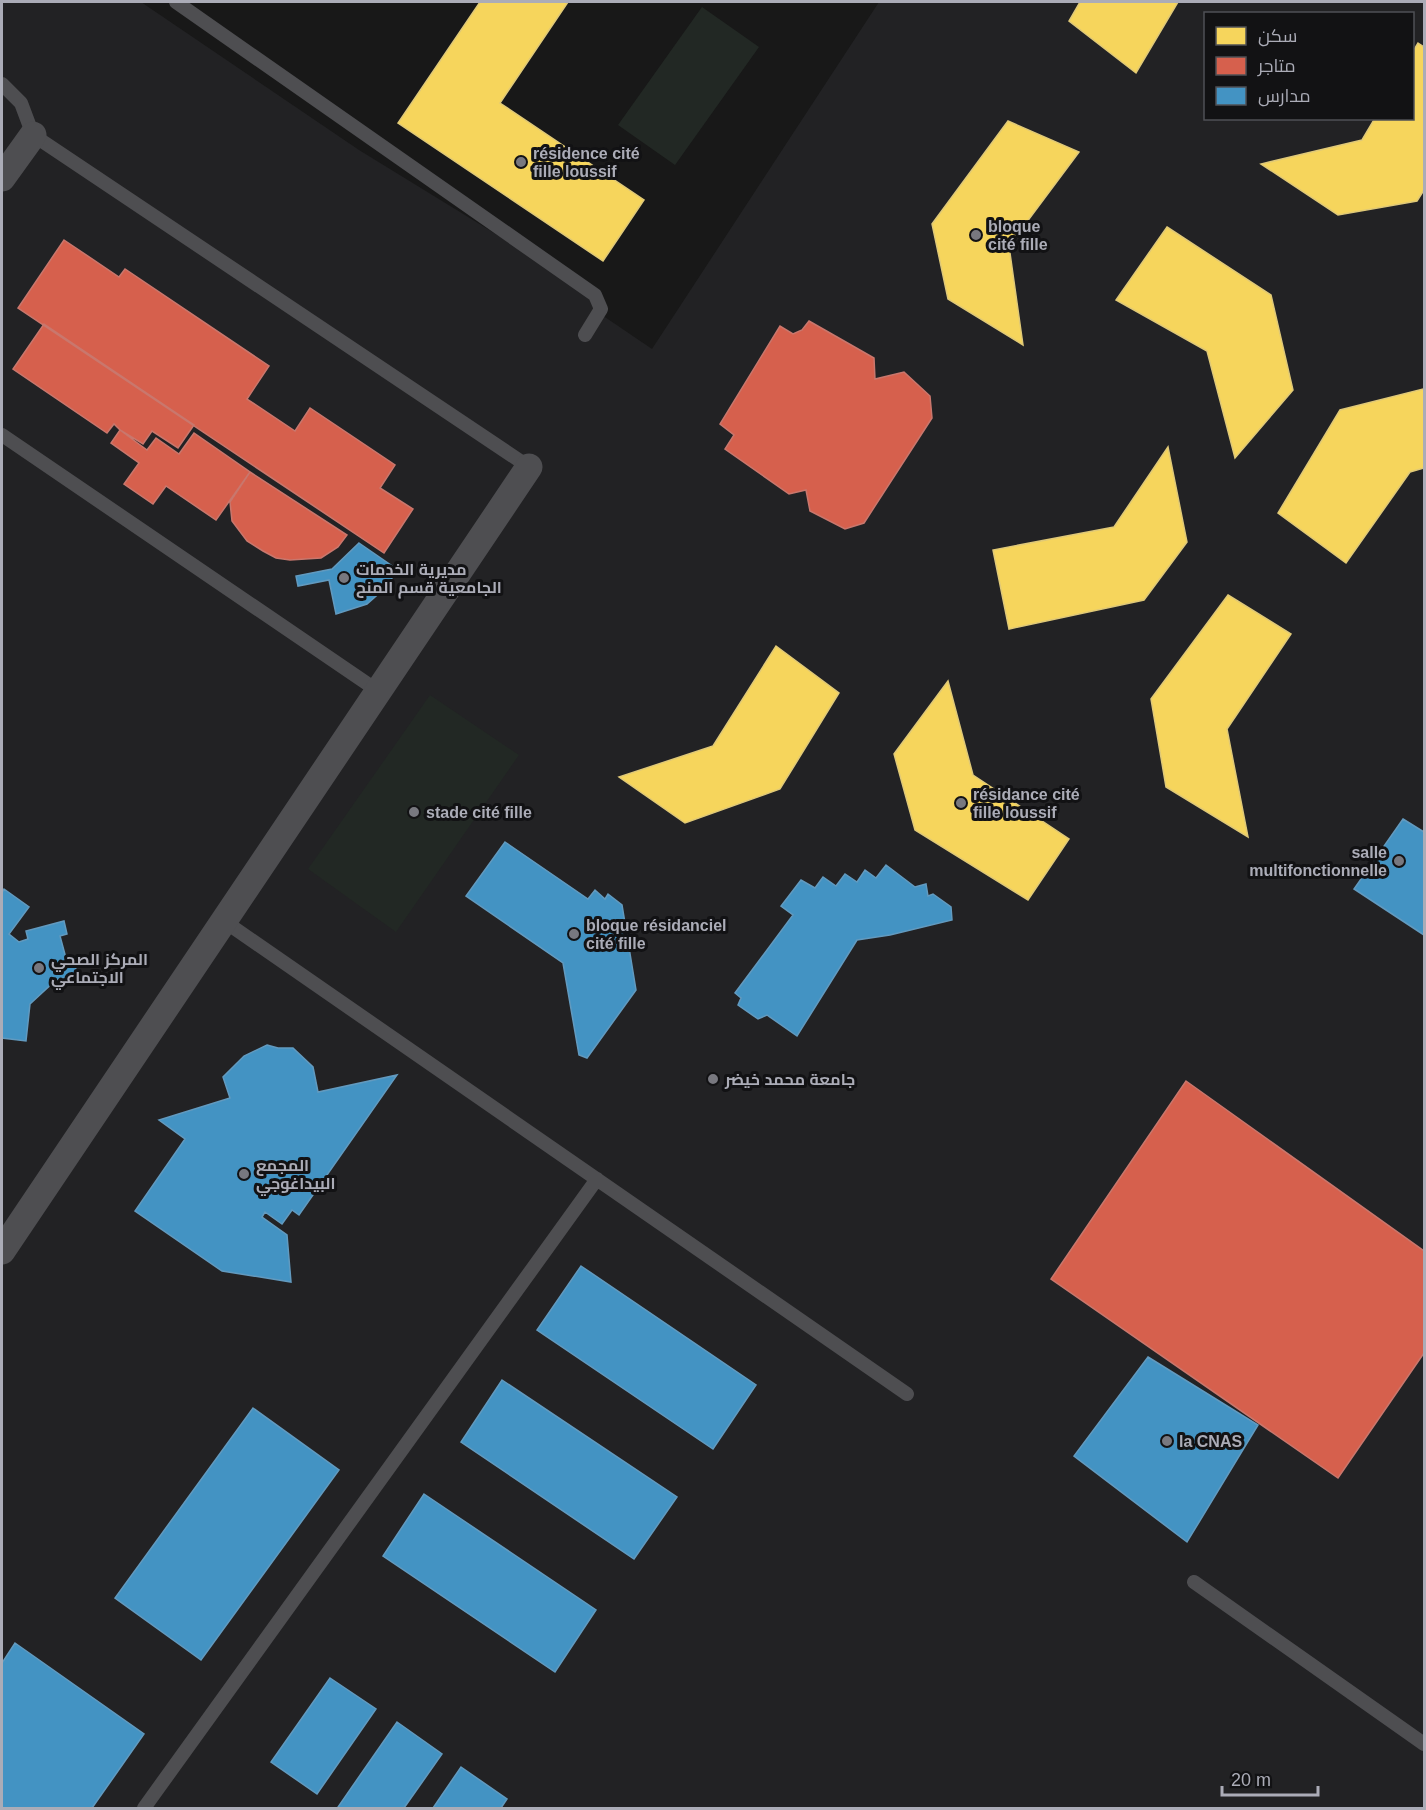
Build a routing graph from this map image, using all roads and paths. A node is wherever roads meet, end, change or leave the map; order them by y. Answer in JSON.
{"nodes":[{"id":1,"x":176,"y":2,"type":"edge"},
{"id":2,"x":2,"y":84,"type":"edge"},
{"id":3,"x":33,"y":135,"type":"junction"},
{"id":4,"x":2,"y":178,"type":"edge"},
{"id":5,"x":585,"y":335,"type":"dead end"},
{"id":6,"x":2,"y":435,"type":"edge"},
{"id":7,"x":529,"y":467,"type":"joint"},
{"id":8,"x":378,"y":691,"type":"junction"},
{"id":9,"x":224,"y":921,"type":"junction"},
{"id":10,"x":597,"y":1179,"type":"junction"},
{"id":11,"x":2,"y":1251,"type":"edge"},
{"id":12,"x":907,"y":1394,"type":"dead end"},
{"id":13,"x":1194,"y":1582,"type":"dead end"},
{"id":14,"x":1425,"y":1744,"type":"edge"},
{"id":15,"x":144,"y":1809,"type":"edge"}],
"edges":[{"from":1,"to":5,"type":"lane"},
{"from":2,"to":3,"type":"lane"},
{"from":3,"to":4,"type":"street"},
{"from":3,"to":7,"type":"lane"},
{"from":6,"to":8,"type":"lane"},
{"from":7,"to":8,"type":"street"},
{"from":8,"to":9,"type":"street"},
{"from":9,"to":10,"type":"lane"},
{"from":9,"to":11,"type":"street"},
{"from":10,"to":12,"type":"lane"},
{"from":10,"to":15,"type":"lane"},
{"from":13,"to":14,"type":"lane"}]}
